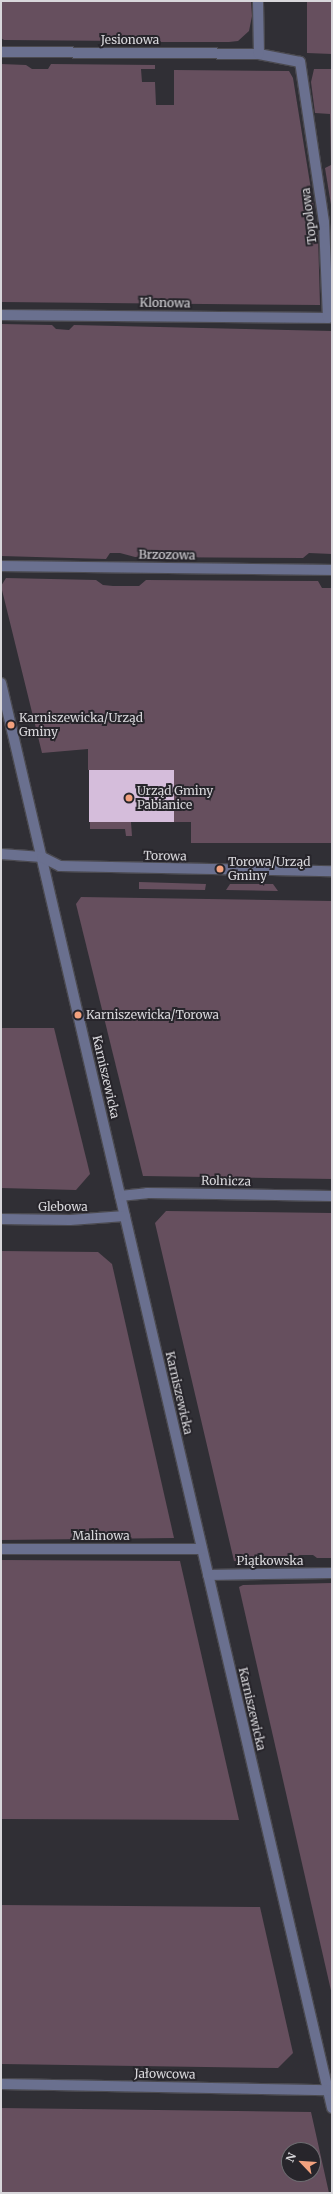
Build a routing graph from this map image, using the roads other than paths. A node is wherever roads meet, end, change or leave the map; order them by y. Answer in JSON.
{"nodes":[{"id":1,"x":258,"y":1,"type":"edge"},
{"id":2,"x":1,"y":52,"type":"edge"},
{"id":3,"x":259,"y":54,"type":"junction"},
{"id":4,"x":1,"y":315,"type":"edge"},
{"id":5,"x":328,"y":318,"type":"joint"},
{"id":6,"x":1,"y":566,"type":"edge"},
{"id":7,"x":332,"y":570,"type":"edge"},
{"id":8,"x":1,"y":683,"type":"edge"},
{"id":9,"x":1,"y":854,"type":"edge"},
{"id":10,"x":42,"y":857,"type":"junction"},
{"id":11,"x":332,"y":871,"type":"edge"},
{"id":12,"x":120,"y":1196,"type":"junction"},
{"id":13,"x":332,"y":1196,"type":"edge"},
{"id":14,"x":125,"y":1216,"type":"junction"},
{"id":15,"x":1,"y":1219,"type":"edge"},
{"id":16,"x":1,"y":1549,"type":"edge"},
{"id":17,"x":202,"y":1549,"type":"junction"},
{"id":18,"x":332,"y":1573,"type":"edge"},
{"id":19,"x":208,"y":1575,"type":"junction"},
{"id":20,"x":1,"y":2084,"type":"edge"},
{"id":21,"x":328,"y":2090,"type":"junction"},
{"id":22,"x":332,"y":2108,"type":"edge"}],
"edges":[{"from":1,"to":3,"type":"street"},
{"from":2,"to":3,"type":"street","name":"Jesionowa"},
{"from":3,"to":5,"type":"street","name":"Topolowa"},
{"from":4,"to":5,"type":"street","name":"Klonowa"},
{"from":6,"to":7,"type":"street","name":"Brzozowa"},
{"from":8,"to":10,"type":"street","name":"Karniszewicka"},
{"from":9,"to":10,"type":"street","name":"Torowa"},
{"from":10,"to":11,"type":"street","name":"Torowa"},
{"from":10,"to":12,"type":"street","name":"Karniszewicka"},
{"from":12,"to":13,"type":"street","name":"Rolnicza"},
{"from":12,"to":14,"type":"street","name":"Karniszewicka"},
{"from":14,"to":15,"type":"street","name":"Glebowa"},
{"from":14,"to":17,"type":"street","name":"Karniszewicka"},
{"from":16,"to":17,"type":"street","name":"Malinowa"},
{"from":17,"to":19,"type":"street","name":"Karniszewicka"},
{"from":18,"to":19,"type":"street","name":"Piątkowska"},
{"from":19,"to":21,"type":"street","name":"Karniszewicka"},
{"from":20,"to":21,"type":"street","name":"Jałowcowa"},
{"from":21,"to":22,"type":"street","name":"Karniszewicka"}]}
